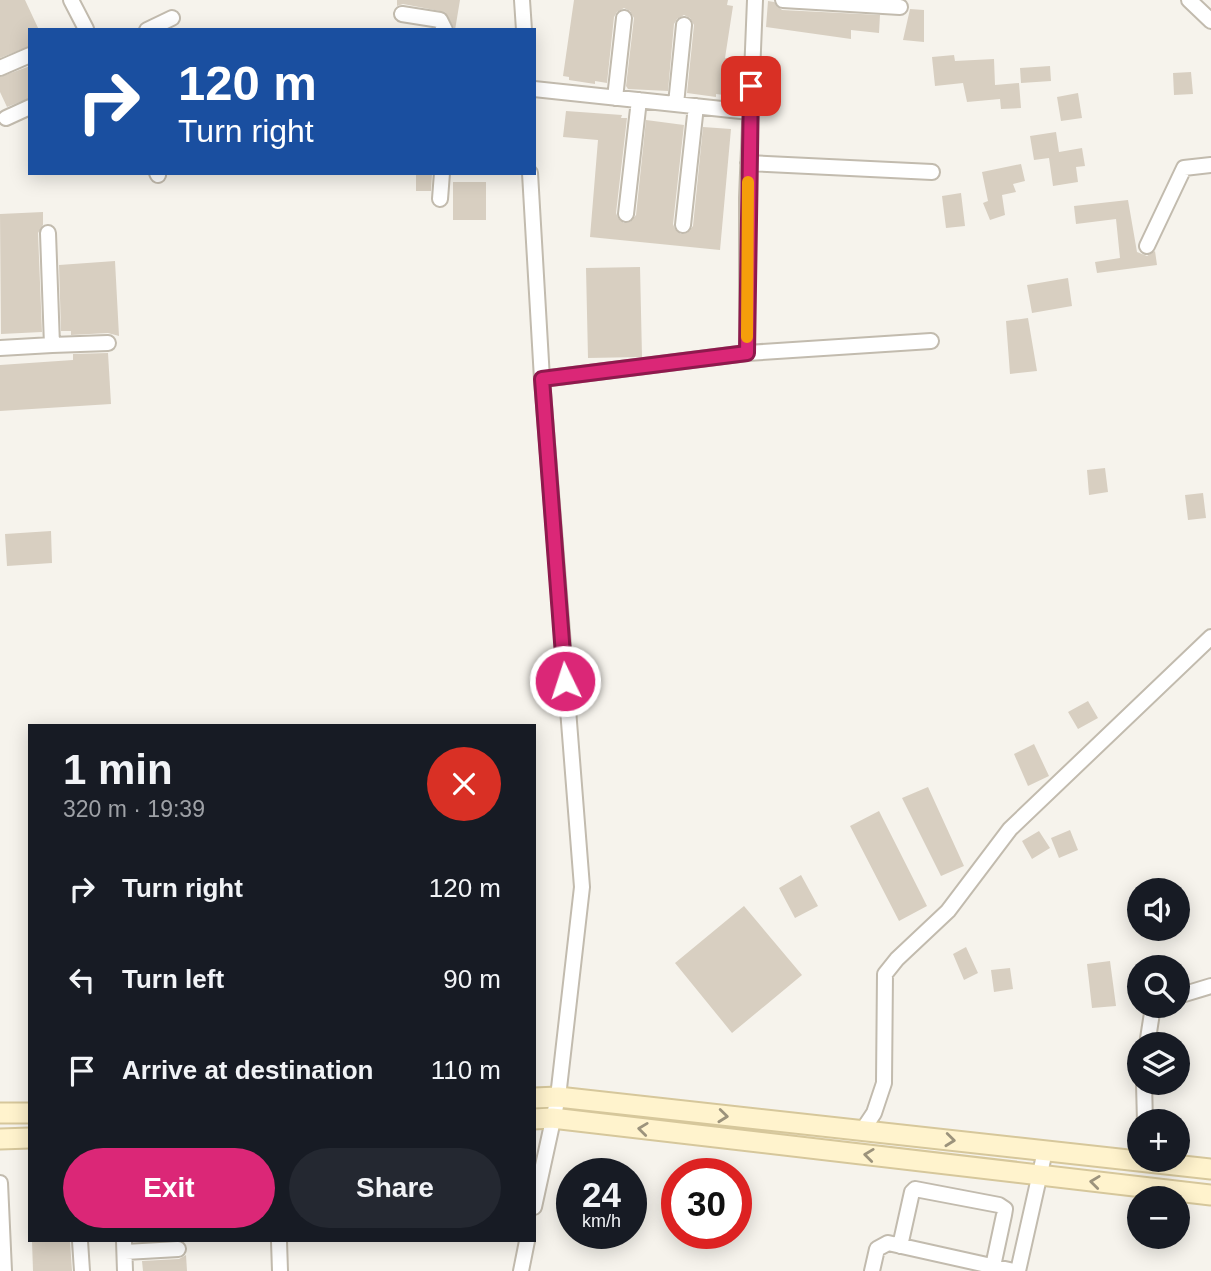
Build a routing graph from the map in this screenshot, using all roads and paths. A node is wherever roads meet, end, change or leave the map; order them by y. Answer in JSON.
{"nodes":[{"id":1,"x":522,"y":0,"type":"edge"},
{"id":2,"x":755,"y":0,"type":"edge"},
{"id":3,"x":783,"y":0,"type":"edge"},
{"id":4,"x":1189,"y":0,"type":"edge"},
{"id":5,"x":75,"y":1,"type":"edge"},
{"id":6,"x":900,"y":8,"type":"dead end"},
{"id":7,"x":402,"y":14,"type":"dead end"},
{"id":8,"x":172,"y":18,"type":"dead end"},
{"id":9,"x":624,"y":18,"type":"dead end"},
{"id":10,"x":1211,"y":22,"type":"edge"},
{"id":11,"x":684,"y":25,"type":"dead end"},
{"id":12,"x":86,"y":28,"type":"edge"},
{"id":13,"x":151,"y":28,"type":"edge"},
{"id":14,"x":444,"y":28,"type":"edge"},
{"id":15,"x":524,"y":28,"type":"edge"},
{"id":16,"x":28,"y":56,"type":"edge"},
{"id":17,"x":0,"y":68,"type":"edge"},
{"id":18,"x":536,"y":89,"type":"edge"},
{"id":19,"x":615,"y":98,"type":"junction"},
{"id":20,"x":639,"y":100,"type":"junction"},
{"id":21,"x":676,"y":104,"type":"junction"},
{"id":22,"x":696,"y":106,"type":"junction"},
{"id":23,"x":28,"y":108,"type":"edge"},
{"id":24,"x":750,"y":112,"type":"junction"},
{"id":25,"x":6,"y":118,"type":"dead end"},
{"id":26,"x":748,"y":163,"type":"junction"},
{"id":27,"x":1211,"y":165,"type":"edge"},
{"id":28,"x":932,"y":172,"type":"dead end"},
{"id":29,"x":442,"y":175,"type":"edge"},
{"id":30,"x":530,"y":175,"type":"edge"},
{"id":31,"x":440,"y":199,"type":"dead end"},
{"id":32,"x":626,"y":214,"type":"dead end"},
{"id":33,"x":683,"y":225,"type":"dead end"},
{"id":34,"x":48,"y":233,"type":"dead end"},
{"id":35,"x":1147,"y":246,"type":"dead end"},
{"id":36,"x":931,"y":341,"type":"dead end"},
{"id":37,"x":108,"y":343,"type":"dead end"},
{"id":38,"x":52,"y":345,"type":"junction"},
{"id":39,"x":0,"y":348,"type":"edge"},
{"id":40,"x":747,"y":353,"type":"junction"},
{"id":41,"x":542,"y":379,"type":"junction"},
{"id":42,"x":1211,"y":638,"type":"edge"},
{"id":43,"x":1211,"y":986,"type":"edge"},
{"id":44,"x":1190,"y":992,"type":"edge"},
{"id":45,"x":558,"y":1097,"type":"junction"},
{"id":46,"x":536,"y":1098,"type":"edge"},
{"id":47,"x":0,"y":1112,"type":"edge"},
{"id":48,"x":28,"y":1112,"type":"edge"},
{"id":49,"x":543,"y":1118,"type":"edge"},
{"id":50,"x":862,"y":1131,"type":"junction"},
{"id":51,"x":28,"y":1138,"type":"edge"},
{"id":52,"x":0,"y":1139,"type":"edge"},
{"id":53,"x":1045,"y":1151,"type":"junction"},
{"id":54,"x":1127,"y":1159,"type":"edge"},
{"id":55,"x":1190,"y":1167,"type":"edge"},
{"id":56,"x":1211,"y":1170,"type":"edge"},
{"id":57,"x":1040,"y":1175,"type":"junction"},
{"id":58,"x":0,"y":1183,"type":"edge"},
{"id":59,"x":536,"y":1187,"type":"edge"},
{"id":60,"x":1211,"y":1195,"type":"edge"},
{"id":61,"x":80,"y":1242,"type":"edge"},
{"id":62,"x":279,"y":1242,"type":"edge"},
{"id":63,"x":527,"y":1242,"type":"edge"},
{"id":64,"x":124,"y":1246,"type":"edge"},
{"id":65,"x":900,"y":1246,"type":"junction"},
{"id":66,"x":178,"y":1249,"type":"dead end"},
{"id":67,"x":993,"y":1269,"type":"edge"},
{"id":68,"x":4,"y":1271,"type":"edge"},
{"id":69,"x":82,"y":1271,"type":"edge"},
{"id":70,"x":125,"y":1271,"type":"edge"},
{"id":71,"x":280,"y":1271,"type":"edge"},
{"id":72,"x":521,"y":1271,"type":"edge"},
{"id":73,"x":872,"y":1271,"type":"edge"},
{"id":74,"x":1016,"y":1271,"type":"edge"}],
"edges":[{"from":1,"to":15,"type":"street"},
{"from":2,"to":24,"type":"street"},
{"from":3,"to":6,"type":"street"},
{"from":4,"to":10,"type":"street"},
{"from":5,"to":12,"type":"street"},
{"from":7,"to":14,"type":"street"},
{"from":8,"to":13,"type":"street"},
{"from":9,"to":19,"type":"street"},
{"from":11,"to":21,"type":"street"},
{"from":16,"to":17,"type":"street"},
{"from":18,"to":19,"type":"street"},
{"from":19,"to":20,"type":"street"},
{"from":20,"to":21,"type":"street"},
{"from":20,"to":32,"type":"street"},
{"from":21,"to":22,"type":"street"},
{"from":22,"to":24,"type":"street"},
{"from":22,"to":33,"type":"street"},
{"from":23,"to":25,"type":"street"},
{"from":24,"to":26,"type":"street"},
{"from":26,"to":28,"type":"street"},
{"from":26,"to":40,"type":"street"},
{"from":27,"to":35,"type":"street"},
{"from":29,"to":31,"type":"street"},
{"from":30,"to":41,"type":"street"},
{"from":34,"to":38,"type":"street"},
{"from":36,"to":40,"type":"street"},
{"from":37,"to":38,"type":"street"},
{"from":38,"to":39,"type":"street"},
{"from":40,"to":41,"type":"street"},
{"from":41,"to":45,"type":"street"},
{"from":42,"to":50,"type":"street"},
{"from":43,"to":44,"type":"street"},
{"from":45,"to":46,"type":"street"},
{"from":45,"to":49,"type":"street"},
{"from":45,"to":50,"type":"street","one_way":true},
{"from":47,"to":48,"type":"street"},
{"from":57,"to":49,"type":"street","one_way":true},
{"from":49,"to":59,"type":"street"},
{"from":50,"to":53,"type":"street","one_way":true},
{"from":51,"to":52,"type":"street"},
{"from":53,"to":54,"type":"street"},
{"from":53,"to":57,"type":"street"},
{"from":55,"to":56,"type":"street"},
{"from":60,"to":57,"type":"street","one_way":true},
{"from":57,"to":74,"type":"street"},
{"from":58,"to":68,"type":"street"},
{"from":61,"to":69,"type":"street"},
{"from":62,"to":71,"type":"street"},
{"from":63,"to":72,"type":"street"},
{"from":64,"to":66,"type":"street"},
{"from":64,"to":70,"type":"street"},
{"from":65,"to":67,"type":"street"},
{"from":65,"to":67,"type":"street"},
{"from":65,"to":73,"type":"street"},
{"from":67,"to":74,"type":"street"}]}
